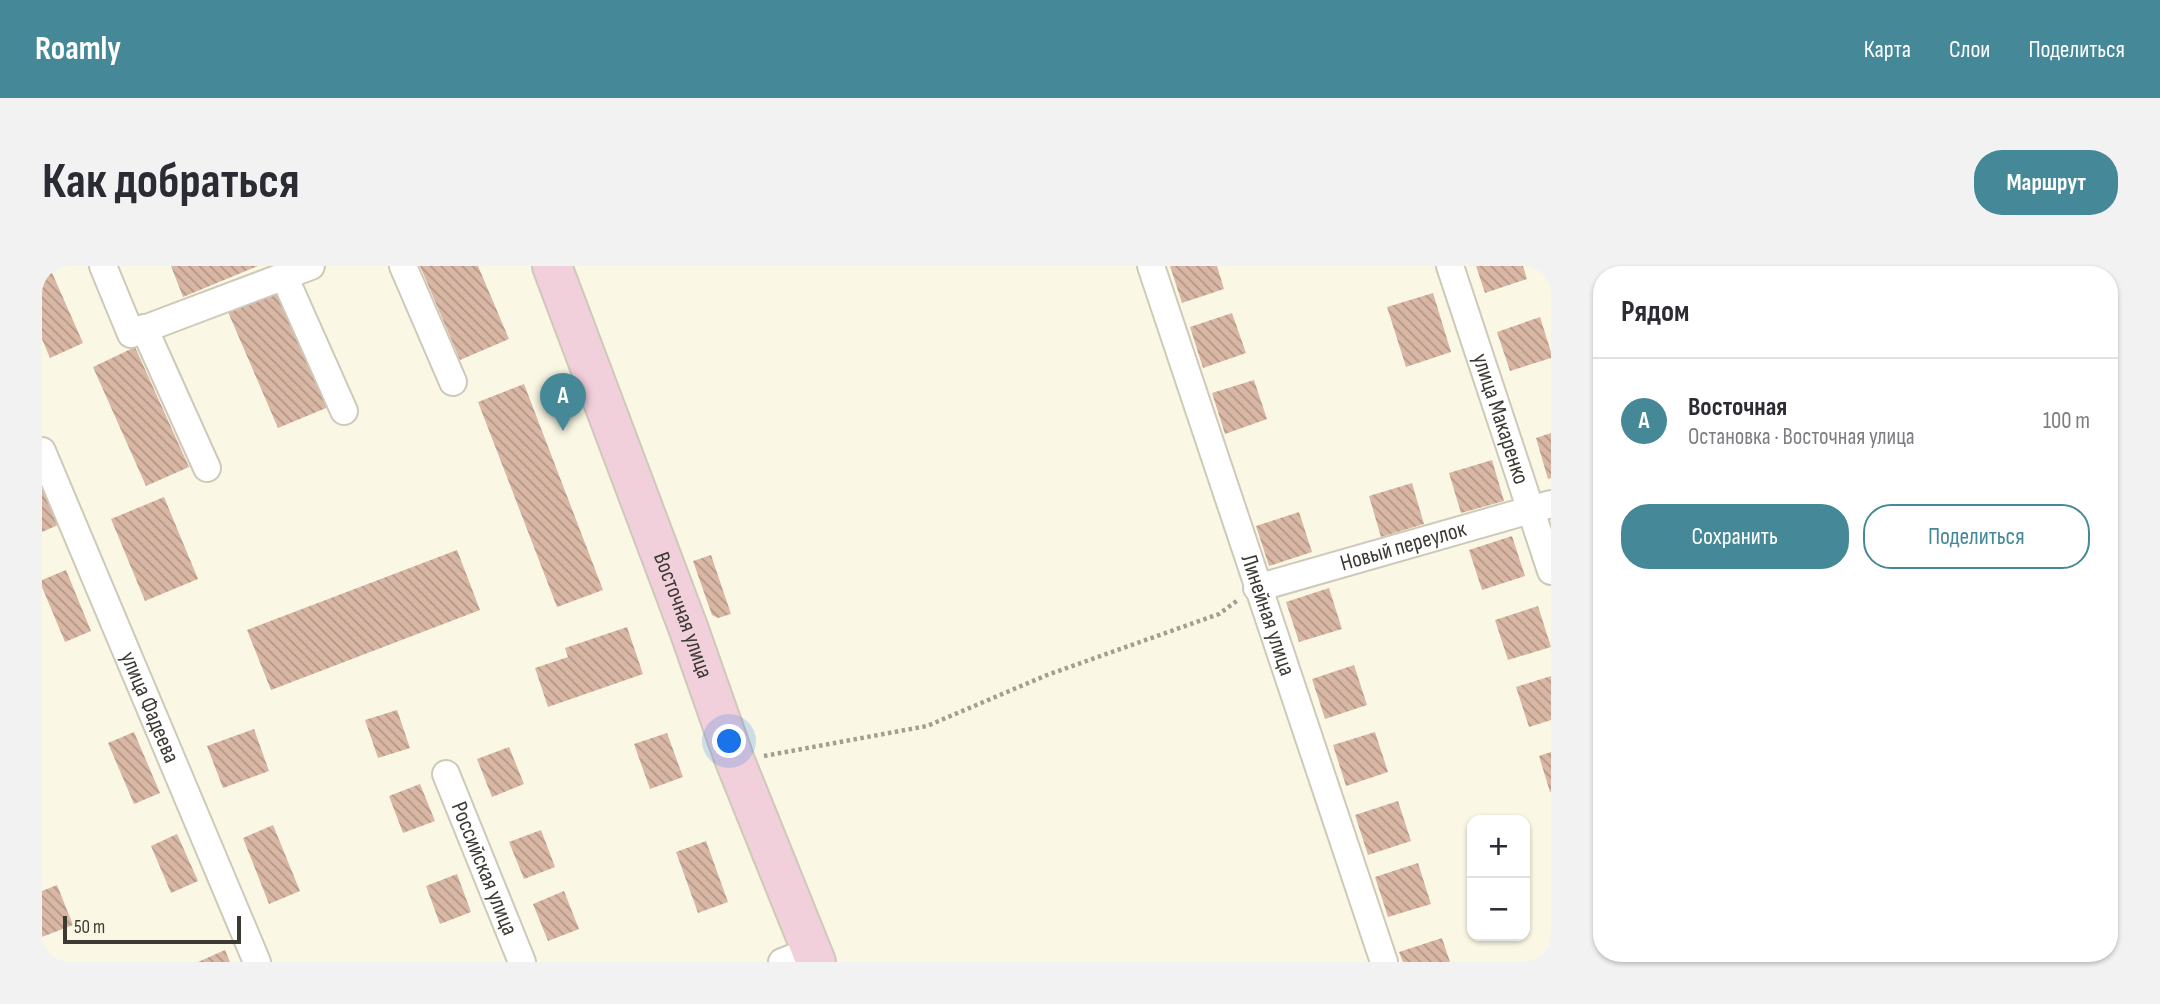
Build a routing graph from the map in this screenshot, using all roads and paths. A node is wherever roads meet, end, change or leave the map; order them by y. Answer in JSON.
{"nodes":[{"id":1,"x":103,"y":266,"type":"edge"},
{"id":2,"x":311,"y":266,"type":"edge"},
{"id":3,"x":403,"y":266,"type":"edge"},
{"id":4,"x":552,"y":266,"type":"edge"},
{"id":5,"x":1152,"y":266,"type":"edge"},
{"id":6,"x":1450,"y":266,"type":"edge"},
{"id":7,"x":284,"y":276,"type":"junction"},
{"id":8,"x":144,"y":328,"type":"junction"},
{"id":9,"x":453,"y":382,"type":"dead end"},
{"id":10,"x":344,"y":411,"type":"dead end"},
{"id":11,"x":42,"y":452,"type":"edge"},
{"id":12,"x":207,"y":468,"type":"dead end"},
{"id":13,"x":1541,"y":507,"type":"edge"},
{"id":14,"x":1551,"y":571,"type":"edge"},
{"id":15,"x":1257,"y":588,"type":"junction"},
{"id":16,"x":736,"y":761,"type":"junction"},
{"id":17,"x":446,"y":774,"type":"dead end"},
{"id":18,"x":803,"y":958,"type":"edge"},
{"id":19,"x":257,"y":962,"type":"edge"},
{"id":20,"x":522,"y":962,"type":"edge"},
{"id":21,"x":1384,"y":962,"type":"edge"}],
"edges":[{"from":1,"to":8,"type":"street"},
{"from":2,"to":7,"type":"street"},
{"from":3,"to":9,"type":"street"},
{"from":4,"to":16,"type":"street","name":"Восточная улица"},
{"from":5,"to":15,"type":"street","name":"Линейная улица"},
{"from":6,"to":13,"type":"street","name":"улица Макаренко"},
{"from":7,"to":8,"type":"street"},
{"from":7,"to":10,"type":"street"},
{"from":8,"to":12,"type":"street"},
{"from":11,"to":19,"type":"street","name":"улица Фадеева"},
{"from":13,"to":14,"type":"street","name":"улица Макаренко"},
{"from":13,"to":15,"type":"street","name":"Новый переулок"},
{"from":15,"to":16,"type":"path"},
{"from":15,"to":21,"type":"street","name":"Линейная улица"},
{"from":16,"to":18,"type":"street","name":"Восточная улица"},
{"from":17,"to":20,"type":"street","name":"Российская улица"}]}
